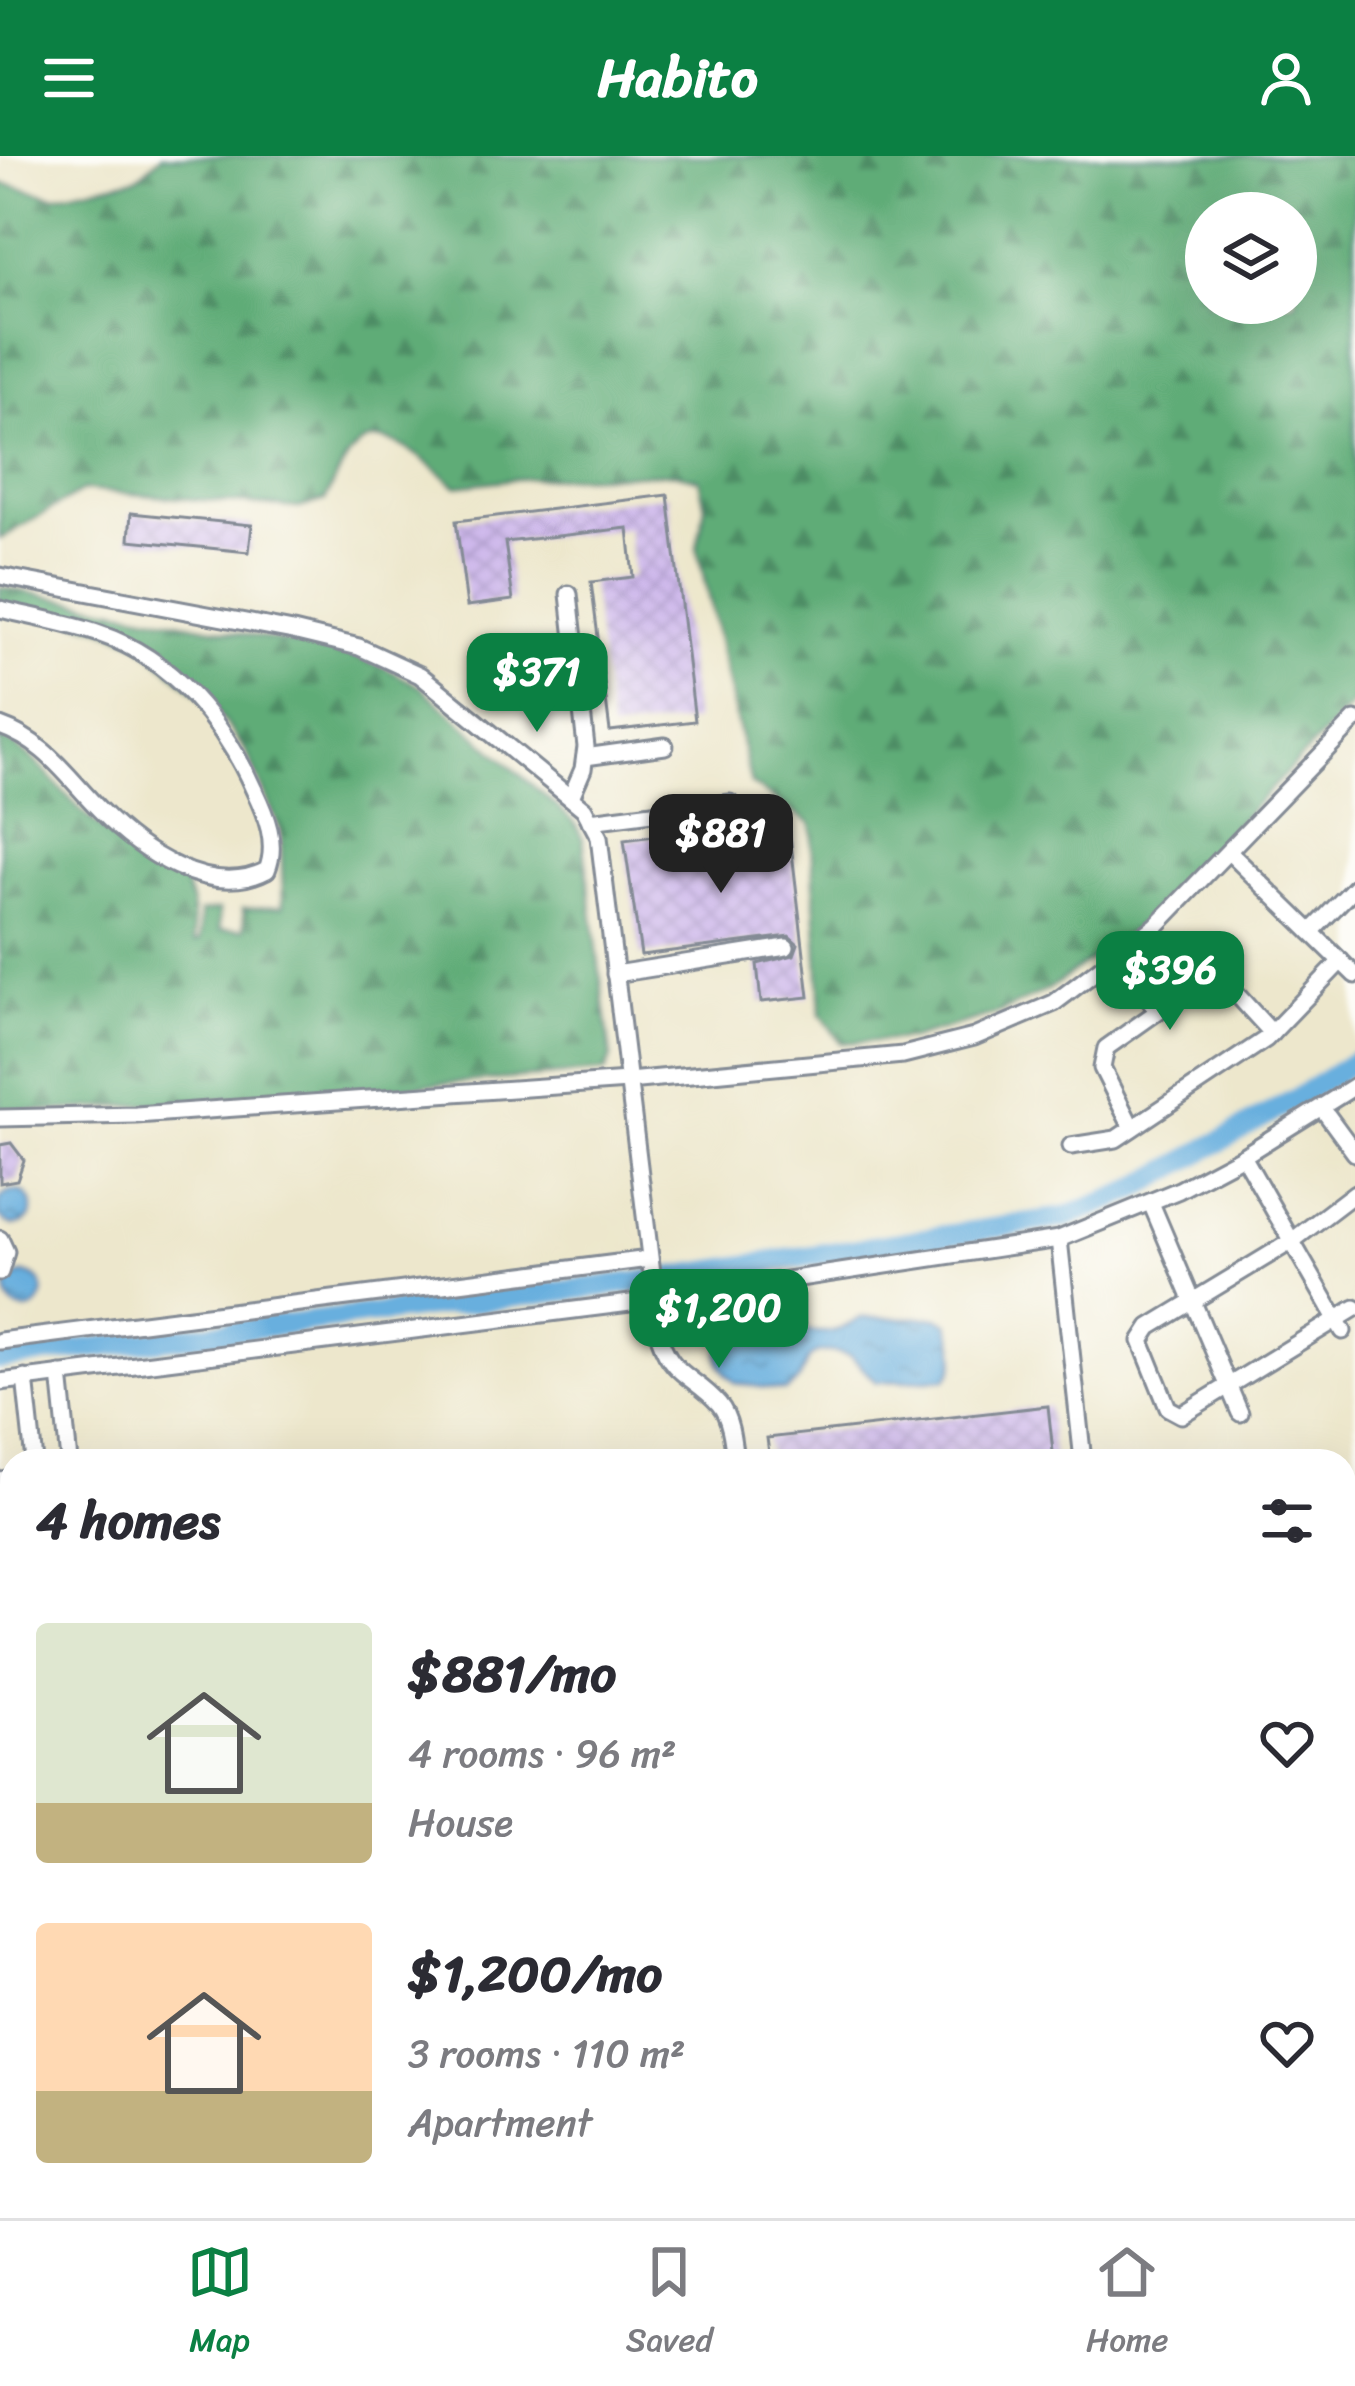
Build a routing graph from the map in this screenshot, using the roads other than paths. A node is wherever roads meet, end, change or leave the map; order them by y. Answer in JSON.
{"nodes":[{"id":1,"x":0,"y":576,"type":"edge"},
{"id":2,"x":569,"y":594,"type":"dead end"},
{"id":3,"x":0,"y":609,"type":"edge"},
{"id":4,"x":1355,"y":721,"type":"edge"},
{"id":5,"x":0,"y":726,"type":"edge"},
{"id":6,"x":664,"y":746,"type":"dead end"},
{"id":7,"x":585,"y":757,"type":"junction"},
{"id":8,"x":571,"y":797,"type":"junction"},
{"id":9,"x":730,"y":803,"type":"dead end"},
{"id":10,"x":590,"y":821,"type":"junction"},
{"id":11,"x":1229,"y":851,"type":"junction"},
{"id":12,"x":1355,"y":887,"type":"edge"},
{"id":13,"x":1311,"y":932,"type":"junction"},
{"id":14,"x":786,"y":947,"type":"dead end"},
{"id":15,"x":1341,"y":961,"type":"junction"},
{"id":16,"x":615,"y":974,"type":"junction"},
{"id":17,"x":1355,"y":975,"type":"edge"},
{"id":18,"x":1140,"y":985,"type":"dead end"},
{"id":19,"x":1157,"y":1011,"type":"junction"},
{"id":20,"x":1272,"y":1034,"type":"junction"},
{"id":21,"x":628,"y":1081,"type":"junction"},
{"id":22,"x":1355,"y":1086,"type":"edge"},
{"id":23,"x":1322,"y":1108,"type":"junction"},
{"id":24,"x":0,"y":1118,"type":"edge"},
{"id":25,"x":1132,"y":1128,"type":"junction"},
{"id":26,"x":1071,"y":1146,"type":"dead end"},
{"id":27,"x":1355,"y":1153,"type":"edge"},
{"id":28,"x":1243,"y":1156,"type":"junction"},
{"id":29,"x":1355,"y":1193,"type":"edge"},
{"id":30,"x":1151,"y":1203,"type":"junction"},
{"id":31,"x":0,"y":1239,"type":"edge"},
{"id":32,"x":1059,"y":1239,"type":"junction"},
{"id":33,"x":1292,"y":1241,"type":"junction"},
{"id":34,"x":0,"y":1272,"type":"edge"},
{"id":35,"x":651,"y":1280,"type":"junction"},
{"id":36,"x":1193,"y":1300,"type":"junction"},
{"id":37,"x":1355,"y":1307,"type":"edge"},
{"id":38,"x":1340,"y":1326,"type":"junction"},
{"id":39,"x":0,"y":1340,"type":"edge"},
{"id":40,"x":59,"y":1374,"type":"junction"},
{"id":41,"x":25,"y":1378,"type":"junction"},
{"id":42,"x":0,"y":1382,"type":"edge"},
{"id":43,"x":1230,"y":1388,"type":"junction"},
{"id":44,"x":1240,"y":1413,"type":"dead end"},
{"id":45,"x":33,"y":1449,"type":"edge"},
{"id":46,"x":68,"y":1449,"type":"edge"},
{"id":47,"x":733,"y":1449,"type":"edge"},
{"id":48,"x":1082,"y":1449,"type":"edge"}],
"edges":[{"from":1,"to":8,"type":"street"},
{"from":2,"to":7,"type":"street"},
{"from":3,"to":5,"type":"street"},
{"from":4,"to":11,"type":"street"},
{"from":6,"to":7,"type":"street"},
{"from":7,"to":8,"type":"street"},
{"from":8,"to":10,"type":"street"},
{"from":9,"to":10,"type":"street"},
{"from":10,"to":16,"type":"street"},
{"from":11,"to":13,"type":"street"},
{"from":11,"to":21,"type":"street"},
{"from":12,"to":13,"type":"street"},
{"from":13,"to":15,"type":"street"},
{"from":14,"to":16,"type":"street"},
{"from":15,"to":17,"type":"street"},
{"from":15,"to":20,"type":"street"},
{"from":16,"to":21,"type":"street"},
{"from":18,"to":19,"type":"street"},
{"from":19,"to":20,"type":"street"},
{"from":19,"to":25,"type":"street"},
{"from":20,"to":25,"type":"street"},
{"from":21,"to":24,"type":"street"},
{"from":21,"to":35,"type":"street"},
{"from":22,"to":23,"type":"street"},
{"from":23,"to":27,"type":"street"},
{"from":23,"to":28,"type":"street"},
{"from":25,"to":26,"type":"street"},
{"from":28,"to":30,"type":"street"},
{"from":28,"to":33,"type":"street"},
{"from":29,"to":33,"type":"street"},
{"from":30,"to":32,"type":"street"},
{"from":30,"to":36,"type":"street"},
{"from":31,"to":34,"type":"street"},
{"from":32,"to":35,"type":"street"},
{"from":32,"to":48,"type":"street"},
{"from":33,"to":36,"type":"street"},
{"from":33,"to":38,"type":"street"},
{"from":35,"to":39,"type":"street"},
{"from":35,"to":40,"type":"street"},
{"from":35,"to":47,"type":"street"},
{"from":36,"to":43,"type":"street"},
{"from":36,"to":43,"type":"street"},
{"from":37,"to":38,"type":"street"},
{"from":38,"to":43,"type":"street"},
{"from":40,"to":41,"type":"street"},
{"from":40,"to":46,"type":"street"},
{"from":41,"to":42,"type":"street"},
{"from":41,"to":45,"type":"street"},
{"from":43,"to":44,"type":"street"}]}
